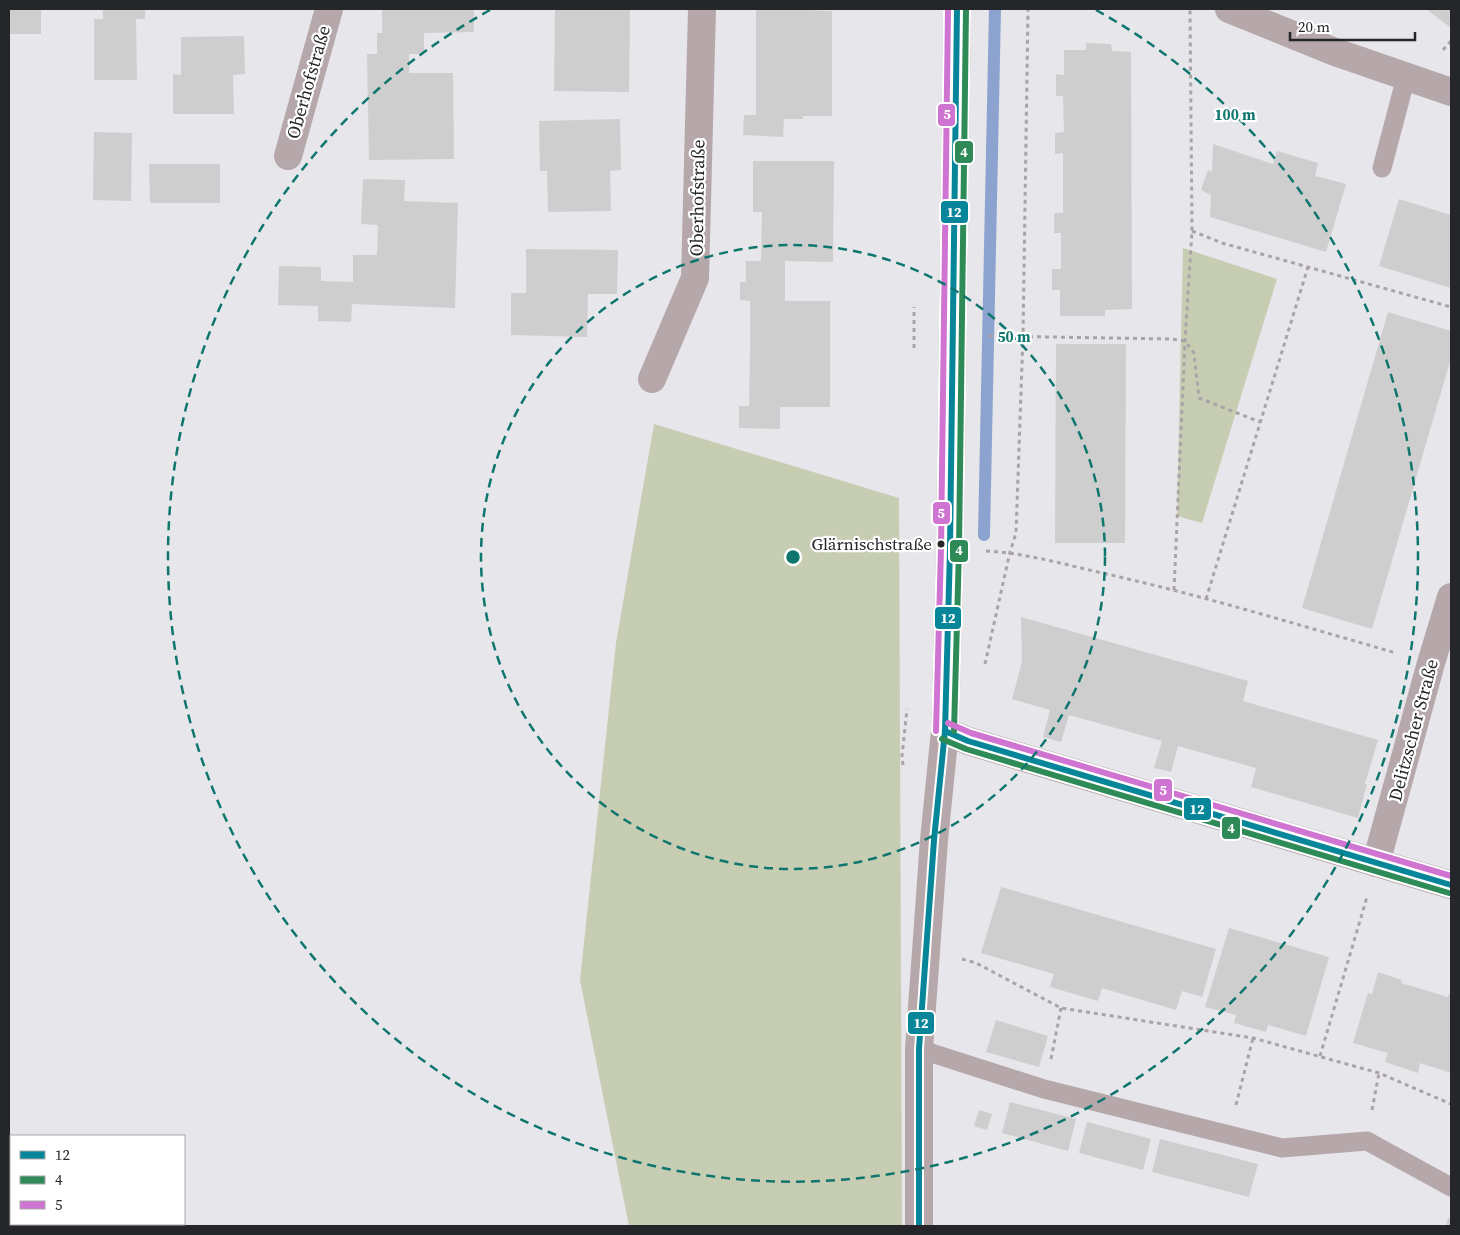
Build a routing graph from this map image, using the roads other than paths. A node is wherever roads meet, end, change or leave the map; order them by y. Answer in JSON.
{"nodes":[{"id":1,"x":329,"y":9,"type":"edge"},
{"id":2,"x":702,"y":9,"type":"edge"},
{"id":3,"x":957,"y":9,"type":"edge"},
{"id":4,"x":1228,"y":9,"type":"edge"},
{"id":5,"x":1406,"y":77,"type":"junction"},
{"id":6,"x":1451,"y":92,"type":"edge"},
{"id":7,"x":288,"y":156,"type":"dead end"},
{"id":8,"x":1382,"y":168,"type":"dead end"},
{"id":9,"x":652,"y":379,"type":"dead end"},
{"id":10,"x":1451,"y":597,"type":"edge"},
{"id":11,"x":945,"y":731,"type":"junction"},
{"id":12,"x":1376,"y":863,"type":"junction"},
{"id":13,"x":1451,"y":885,"type":"edge"},
{"id":14,"x":919,"y":1049,"type":"junction"},
{"id":15,"x":1451,"y":1187,"type":"edge"},
{"id":16,"x":919,"y":1226,"type":"edge"}],
"edges":[{"from":1,"to":7,"type":"street","name":"Oberhofstraße"},
{"from":2,"to":9,"type":"street","name":"Oberhofstraße"},
{"from":3,"to":11,"type":"street"},
{"from":4,"to":5,"type":"street"},
{"from":5,"to":6,"type":"street"},
{"from":5,"to":8,"type":"lane"},
{"from":10,"to":12,"type":"street","name":"Delitzscher Straße"},
{"from":11,"to":12,"type":"street"},
{"from":11,"to":14,"type":"street"},
{"from":12,"to":13,"type":"street"},
{"from":14,"to":15,"type":"lane"},
{"from":14,"to":16,"type":"street"}]}
